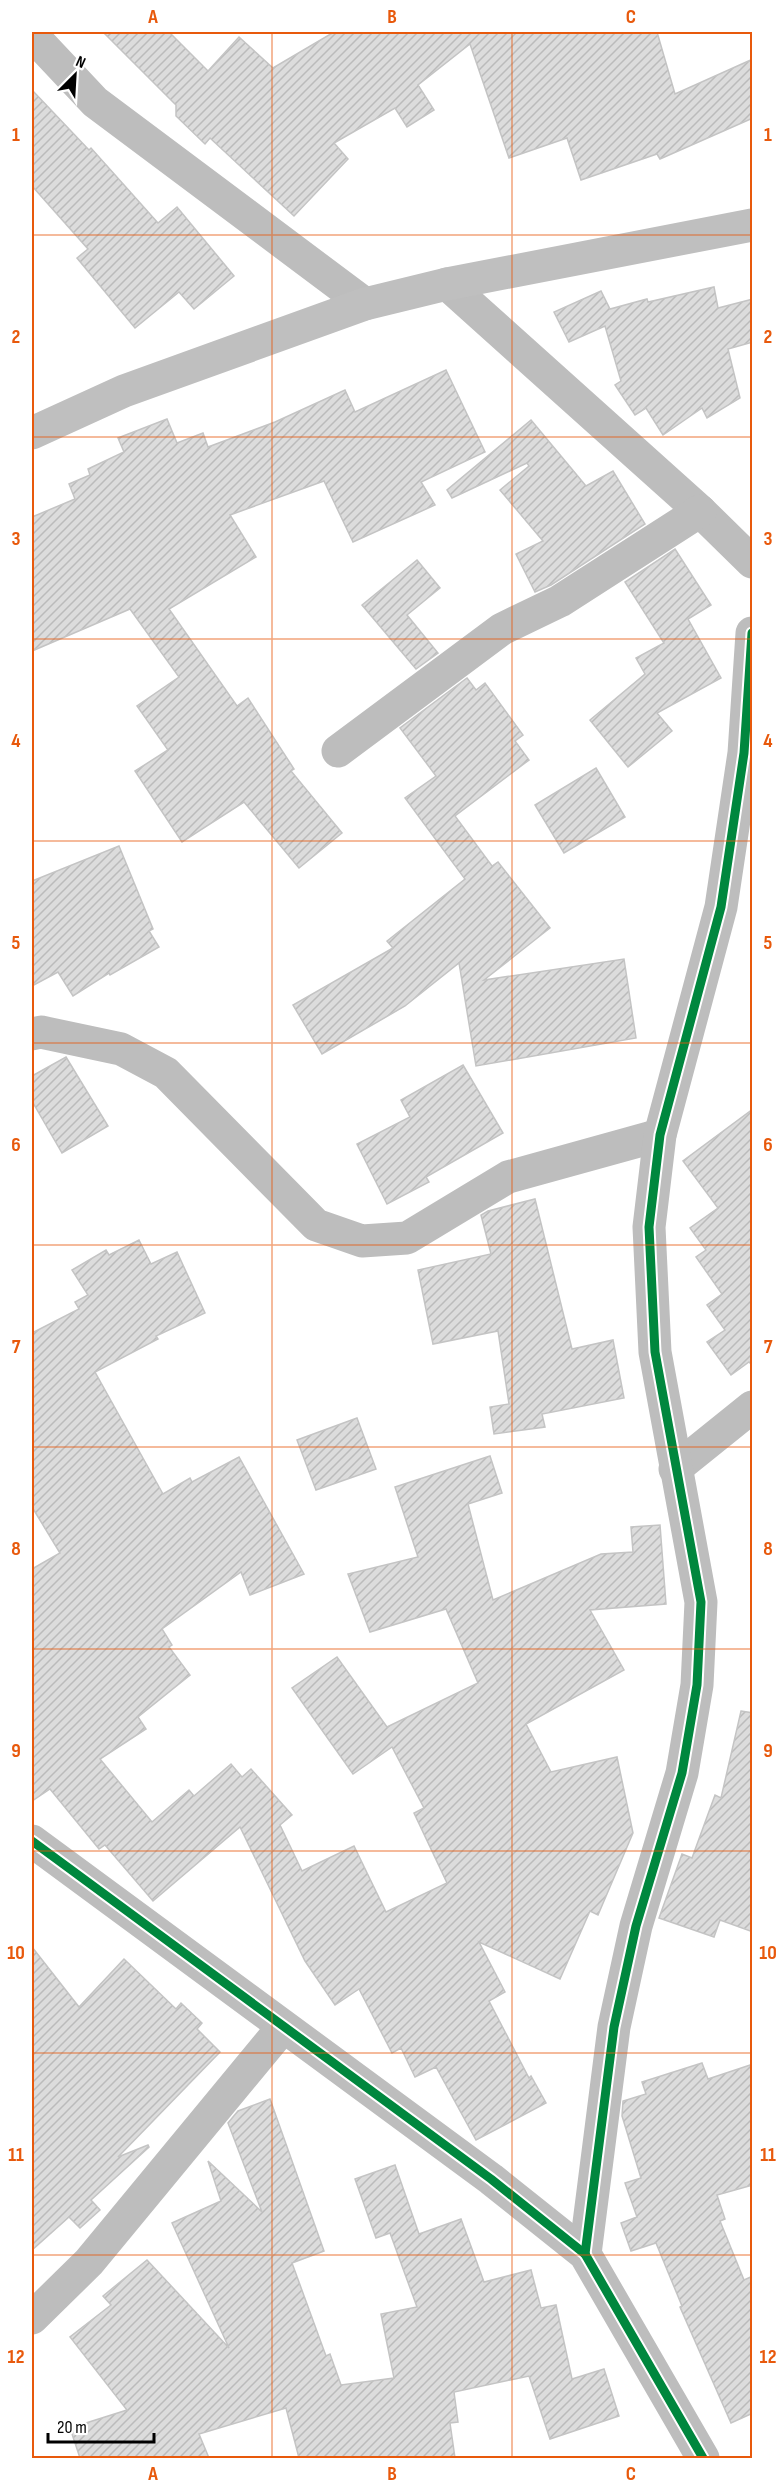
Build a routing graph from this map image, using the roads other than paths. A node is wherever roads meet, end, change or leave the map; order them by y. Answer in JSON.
{"nodes":[{"id":1,"x":32,"y":35,"type":"edge"},
{"id":2,"x":753,"y":225,"type":"edge"},
{"id":3,"x":447,"y":284,"type":"junction"},
{"id":4,"x":365,"y":304,"type":"junction"},
{"id":5,"x":32,"y":434,"type":"edge"},
{"id":6,"x":700,"y":511,"type":"junction"},
{"id":7,"x":753,"y":562,"type":"edge"},
{"id":8,"x":753,"y":633,"type":"edge"},
{"id":9,"x":338,"y":751,"type":"dead end"},
{"id":10,"x":32,"y":1034,"type":"edge"},
{"id":11,"x":660,"y":1135,"type":"junction"},
{"id":12,"x":753,"y":1407,"type":"edge"},
{"id":13,"x":675,"y":1469,"type":"junction"},
{"id":14,"x":32,"y":1841,"type":"edge"},
{"id":15,"x":283,"y":2027,"type":"junction"},
{"id":16,"x":585,"y":2254,"type":"junction"},
{"id":17,"x":32,"y":2318,"type":"edge"},
{"id":18,"x":703,"y":2458,"type":"edge"}],
"edges":[{"from":1,"to":4,"type":"street"},
{"from":2,"to":3,"type":"main road"},
{"from":3,"to":4,"type":"main road"},
{"from":3,"to":6,"type":"street"},
{"from":4,"to":5,"type":"main road"},
{"from":6,"to":7,"type":"street"},
{"from":6,"to":9,"type":"street"},
{"from":8,"to":11,"type":"street"},
{"from":10,"to":11,"type":"street"},
{"from":11,"to":13,"type":"street"},
{"from":12,"to":13,"type":"street"},
{"from":13,"to":16,"type":"street"},
{"from":14,"to":15,"type":"street"},
{"from":15,"to":16,"type":"street"},
{"from":15,"to":17,"type":"street"},
{"from":16,"to":18,"type":"street"}]}
